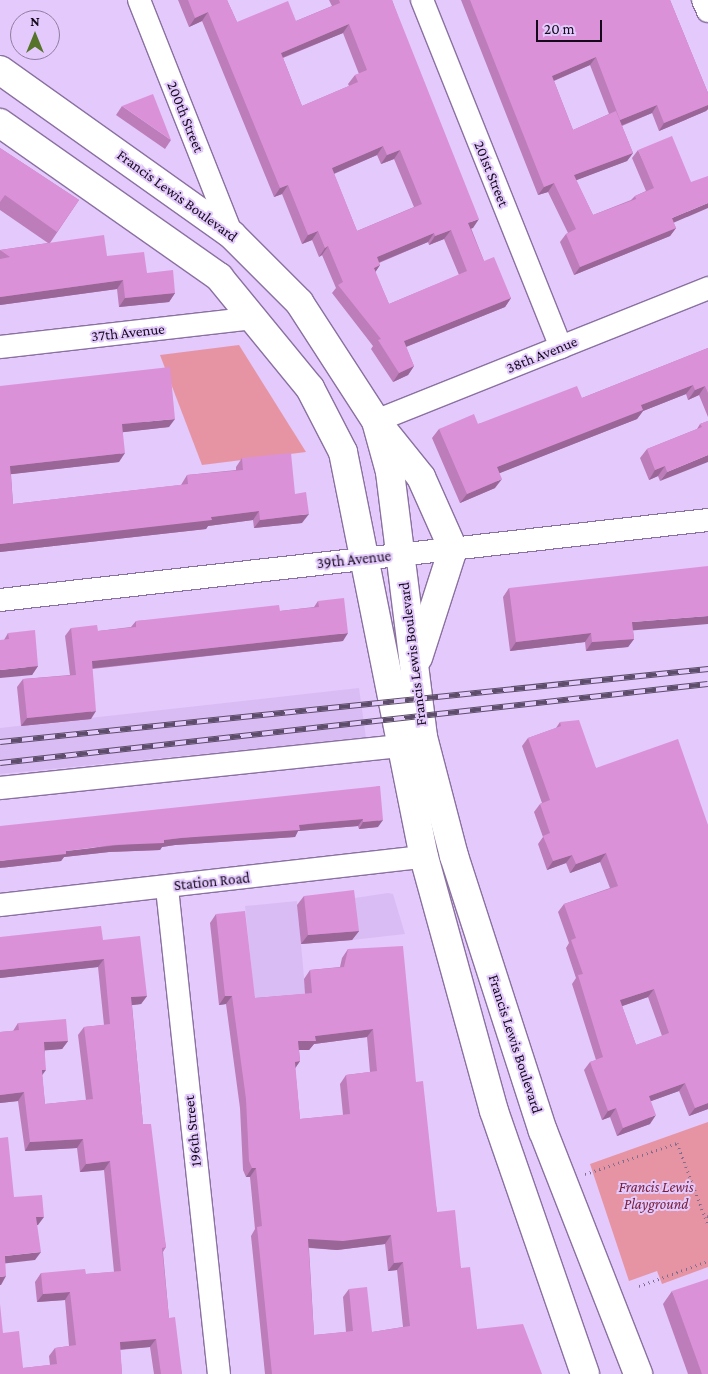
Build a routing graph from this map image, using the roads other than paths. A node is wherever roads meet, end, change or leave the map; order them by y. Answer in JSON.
{"nodes":[{"id":1,"x":138,"y":0,"type":"edge"},
{"id":2,"x":422,"y":0,"type":"edge"},
{"id":3,"x":704,"y":0,"type":"edge"},
{"id":4,"x":708,"y":11,"type":"edge"},
{"id":5,"x":0,"y":70,"type":"edge"},
{"id":6,"x":0,"y":122,"type":"edge"},
{"id":7,"x":232,"y":235,"type":"junction"},
{"id":8,"x":708,"y":288,"type":"edge"},
{"id":9,"x":255,"y":318,"type":"junction"},
{"id":10,"x":0,"y":347,"type":"edge"},
{"id":11,"x":561,"y":347,"type":"junction"},
{"id":12,"x":376,"y":421,"type":"junction"},
{"id":13,"x":708,"y":520,"type":"edge"},
{"id":14,"x":452,"y":549,"type":"junction"},
{"id":15,"x":401,"y":555,"type":"junction"},
{"id":16,"x":364,"y":559,"type":"junction"},
{"id":17,"x":0,"y":600,"type":"edge"},
{"id":18,"x":416,"y":666,"type":"junction"},
{"id":19,"x":401,"y":746,"type":"junction"},
{"id":20,"x":0,"y":788,"type":"edge"},
{"id":21,"x":424,"y":857,"type":"junction"},
{"id":22,"x":167,"y":888,"type":"junction"},
{"id":23,"x":0,"y":905,"type":"edge"},
{"id":24,"x":219,"y":1374,"type":"edge"},
{"id":25,"x":585,"y":1374,"type":"edge"},
{"id":26,"x":638,"y":1374,"type":"edge"}],
"edges":[{"from":1,"to":7,"type":"street","name":"200th Street"},
{"from":2,"to":11,"type":"street","name":"201st Street"},
{"from":3,"to":4,"type":"street"},
{"from":5,"to":7,"type":"main road","name":"Francis Lewis Boulevard"},
{"from":6,"to":9,"type":"main road","name":"Francis Lewis Boulevard"},
{"from":7,"to":12,"type":"main road","name":"Francis Lewis Boulevard"},
{"from":8,"to":11,"type":"street","name":"38th Avenue"},
{"from":9,"to":10,"type":"street","name":"37th Avenue"},
{"from":9,"to":16,"type":"main road","name":"Francis Lewis Boulevard"},
{"from":11,"to":12,"type":"street","name":"38th Avenue"},
{"from":12,"to":14,"type":"main road"},
{"from":12,"to":15,"type":"main road","name":"Francis Lewis Boulevard"},
{"from":13,"to":14,"type":"street","name":"39th Avenue"},
{"from":14,"to":15,"type":"street","name":"39th Avenue"},
{"from":14,"to":18,"type":"main road"},
{"from":15,"to":16,"type":"street","name":"39th Avenue"},
{"from":15,"to":18,"type":"main road","name":"Francis Lewis Boulevard"},
{"from":16,"to":17,"type":"street","name":"39th Avenue"},
{"from":16,"to":19,"type":"main road","name":"Francis Lewis Boulevard"},
{"from":18,"to":26,"type":"main road","name":"Francis Lewis Boulevard"},
{"from":19,"to":20,"type":"street"},
{"from":19,"to":21,"type":"main road","name":"Francis Lewis Boulevard"},
{"from":21,"to":22,"type":"street","name":"Station Road"},
{"from":21,"to":25,"type":"main road","name":"Francis Lewis Boulevard"},
{"from":22,"to":23,"type":"street","name":"Station Road"},
{"from":22,"to":24,"type":"street","name":"196th Street"}]}
